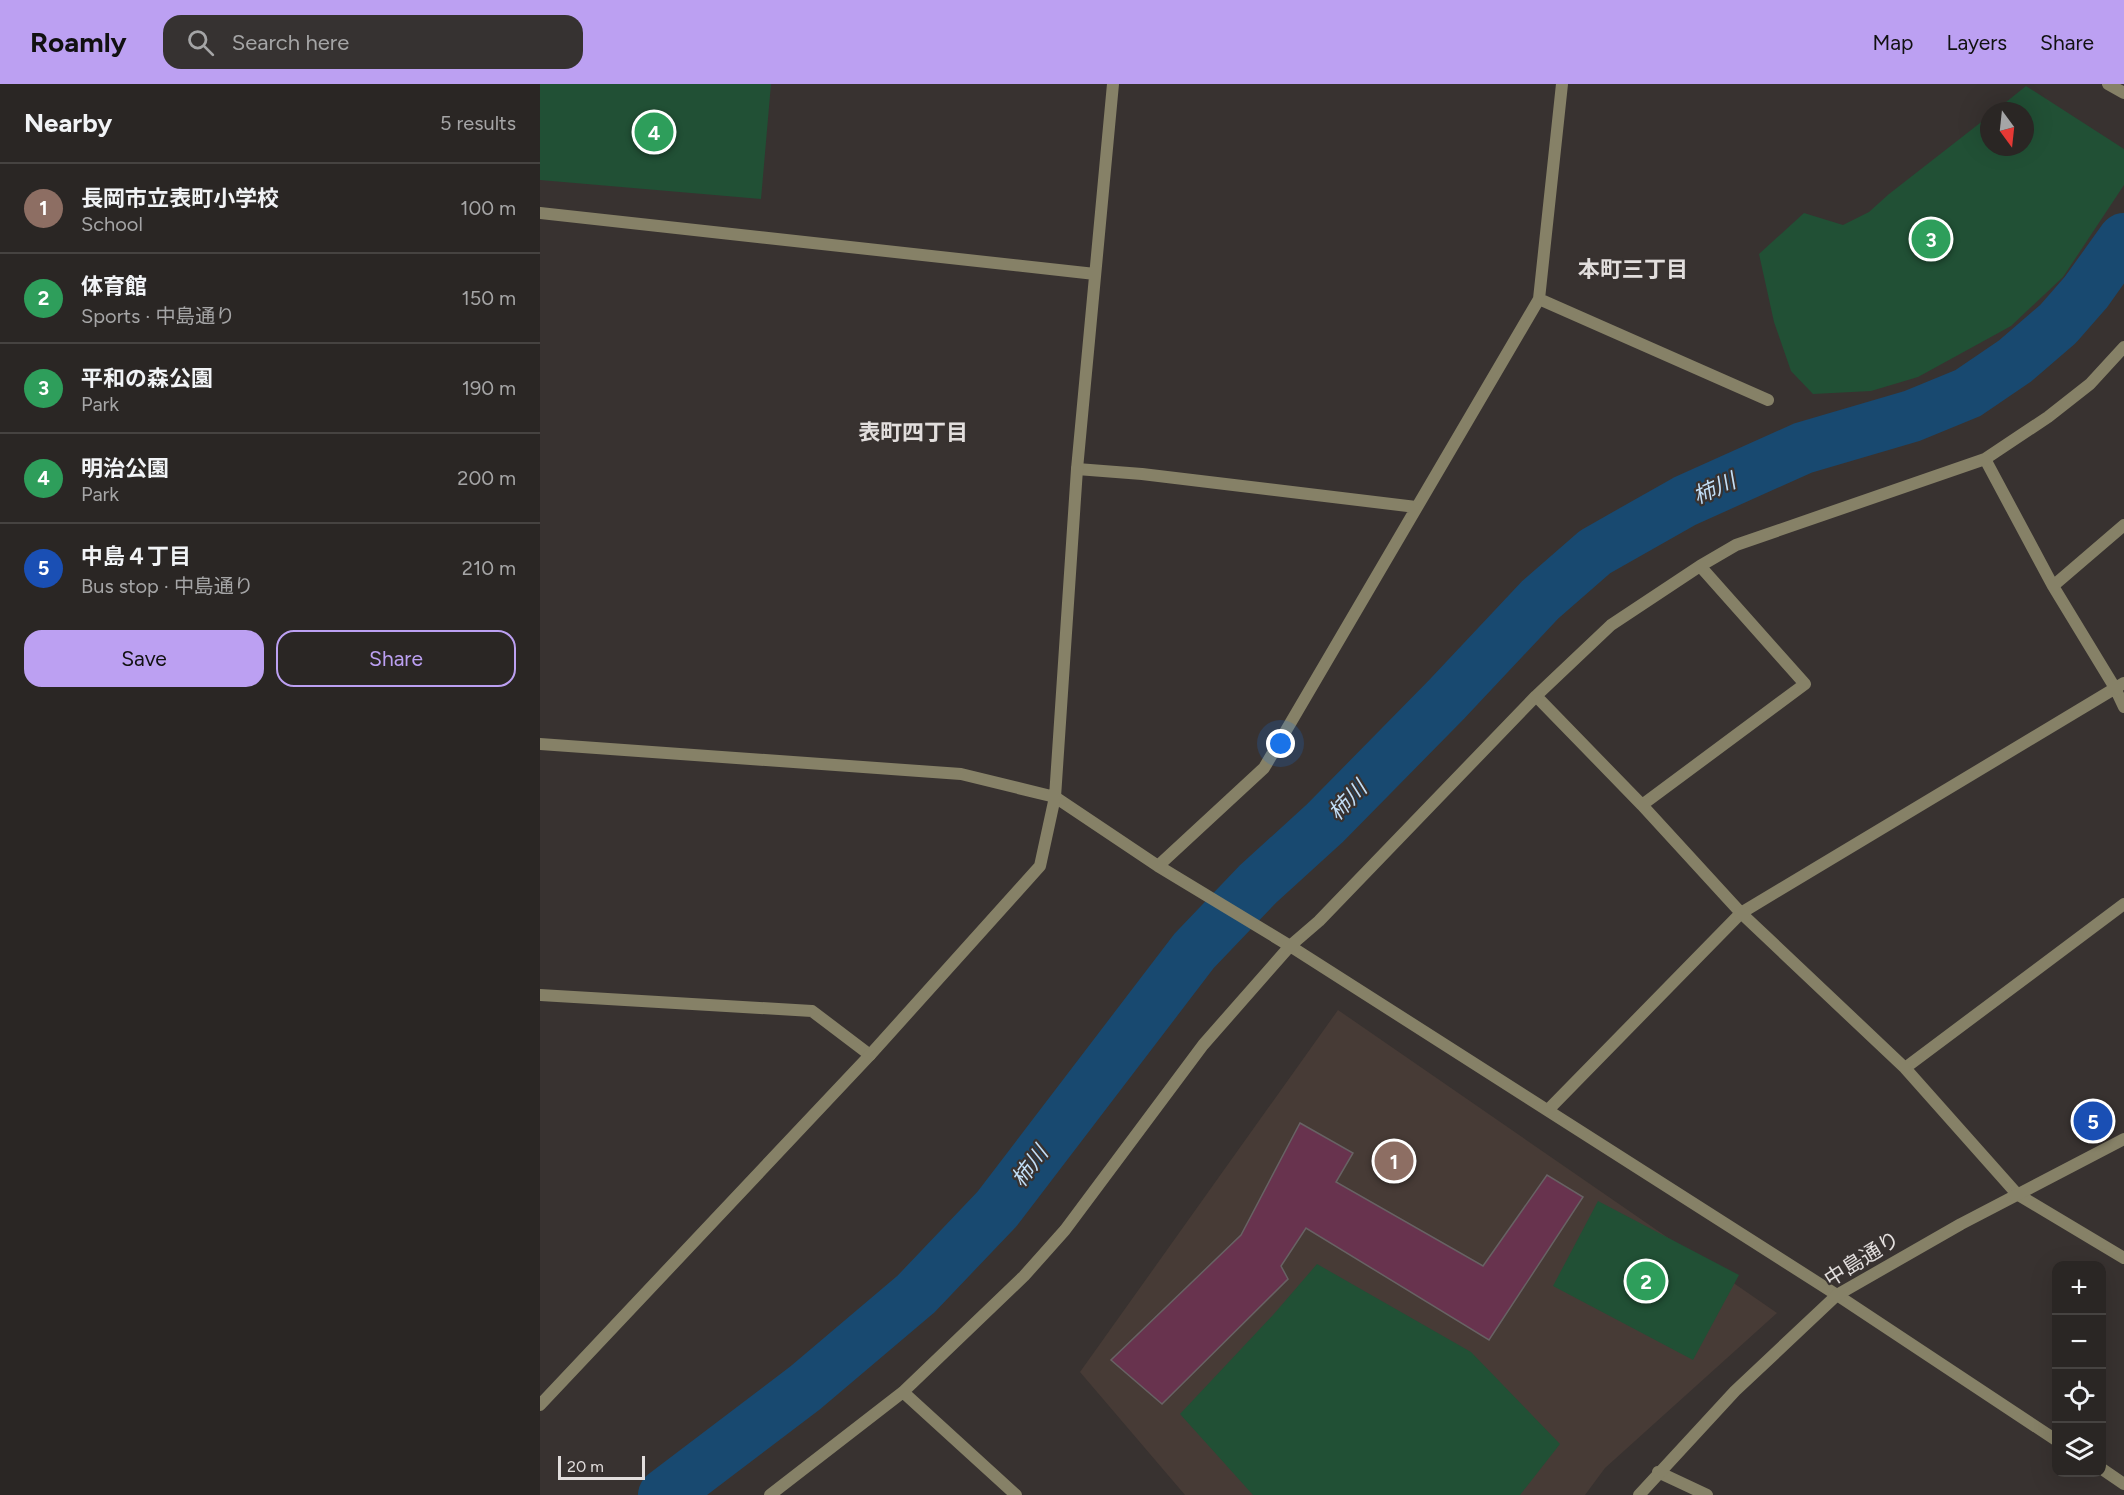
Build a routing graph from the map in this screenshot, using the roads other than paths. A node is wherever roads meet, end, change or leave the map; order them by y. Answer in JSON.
{"nodes":[{"id":1,"x":1113,"y":84,"type":"edge"},
{"id":2,"x":1562,"y":84,"type":"edge"},
{"id":3,"x":2108,"y":84,"type":"edge"},
{"id":4,"x":2124,"y":93,"type":"edge"},
{"id":5,"x":540,"y":213,"type":"edge"},
{"id":6,"x":1095,"y":274,"type":"junction"},
{"id":7,"x":1539,"y":299,"type":"junction"},
{"id":8,"x":2124,"y":347,"type":"edge"},
{"id":9,"x":1768,"y":400,"type":"dead end"},
{"id":10,"x":1985,"y":459,"type":"junction"},
{"id":11,"x":1077,"y":469,"type":"junction"},
{"id":12,"x":1416,"y":507,"type":"junction"},
{"id":13,"x":2124,"y":525,"type":"edge"},
{"id":14,"x":1700,"y":566,"type":"junction"},
{"id":15,"x":2053,"y":586,"type":"junction"},
{"id":16,"x":2119,"y":686,"type":"edge"},
{"id":17,"x":1536,"y":696,"type":"junction"},
{"id":18,"x":2124,"y":707,"type":"edge"},
{"id":19,"x":540,"y":744,"type":"edge"},
{"id":20,"x":1055,"y":797,"type":"junction"},
{"id":21,"x":1642,"y":805,"type":"junction"},
{"id":22,"x":1158,"y":866,"type":"junction"},
{"id":23,"x":2124,"y":904,"type":"edge"},
{"id":24,"x":1741,"y":914,"type":"junction"},
{"id":25,"x":1290,"y":946,"type":"junction"},
{"id":26,"x":540,"y":995,"type":"edge"},
{"id":27,"x":870,"y":1055,"type":"junction"},
{"id":28,"x":1905,"y":1068,"type":"junction"},
{"id":29,"x":1548,"y":1110,"type":"junction"},
{"id":30,"x":2124,"y":1139,"type":"edge"},
{"id":31,"x":2017,"y":1194,"type":"junction"},
{"id":32,"x":2124,"y":1258,"type":"edge"},
{"id":33,"x":1837,"y":1294,"type":"junction"},
{"id":34,"x":903,"y":1392,"type":"junction"},
{"id":35,"x":540,"y":1405,"type":"edge"},
{"id":36,"x":2052,"y":1437,"type":"edge"},
{"id":37,"x":1658,"y":1472,"type":"junction"},
{"id":38,"x":2106,"y":1472,"type":"edge"},
{"id":39,"x":2124,"y":1484,"type":"edge"},
{"id":40,"x":770,"y":1495,"type":"edge"},
{"id":41,"x":1016,"y":1495,"type":"edge"},
{"id":42,"x":1639,"y":1495,"type":"edge"},
{"id":43,"x":1707,"y":1495,"type":"edge"}],
"edges":[{"from":1,"to":6,"type":"street"},
{"from":2,"to":7,"type":"street"},
{"from":3,"to":4,"type":"street"},
{"from":5,"to":6,"type":"street"},
{"from":6,"to":11,"type":"street"},
{"from":7,"to":9,"type":"street"},
{"from":7,"to":12,"type":"street"},
{"from":8,"to":10,"type":"street"},
{"from":10,"to":14,"type":"street"},
{"from":10,"to":15,"type":"street"},
{"from":11,"to":12,"type":"street"},
{"from":11,"to":20,"type":"street"},
{"from":12,"to":22,"type":"street"},
{"from":13,"to":15,"type":"street"},
{"from":14,"to":17,"type":"street"},
{"from":14,"to":21,"type":"street"},
{"from":15,"to":16,"type":"street"},
{"from":16,"to":18,"type":"street"},
{"from":16,"to":24,"type":"street"},
{"from":17,"to":21,"type":"street"},
{"from":17,"to":25,"type":"street"},
{"from":19,"to":20,"type":"street"},
{"from":20,"to":22,"type":"street"},
{"from":20,"to":27,"type":"street"},
{"from":21,"to":24,"type":"street"},
{"from":22,"to":25,"type":"street"},
{"from":23,"to":28,"type":"street"},
{"from":24,"to":28,"type":"street"},
{"from":24,"to":29,"type":"street"},
{"from":25,"to":29,"type":"street"},
{"from":25,"to":34,"type":"street"},
{"from":26,"to":27,"type":"street"},
{"from":27,"to":35,"type":"street"},
{"from":28,"to":31,"type":"street"},
{"from":29,"to":33,"type":"street"},
{"from":30,"to":31,"type":"street","name":"中島通り"},
{"from":31,"to":32,"type":"street"},
{"from":31,"to":33,"type":"street","name":"中島通り"},
{"from":33,"to":36,"type":"street"},
{"from":33,"to":37,"type":"street","name":"中島通り"},
{"from":34,"to":40,"type":"street"},
{"from":34,"to":41,"type":"street"},
{"from":37,"to":42,"type":"street","name":"中島通り"},
{"from":37,"to":43,"type":"street"},
{"from":38,"to":39,"type":"street"}]}
